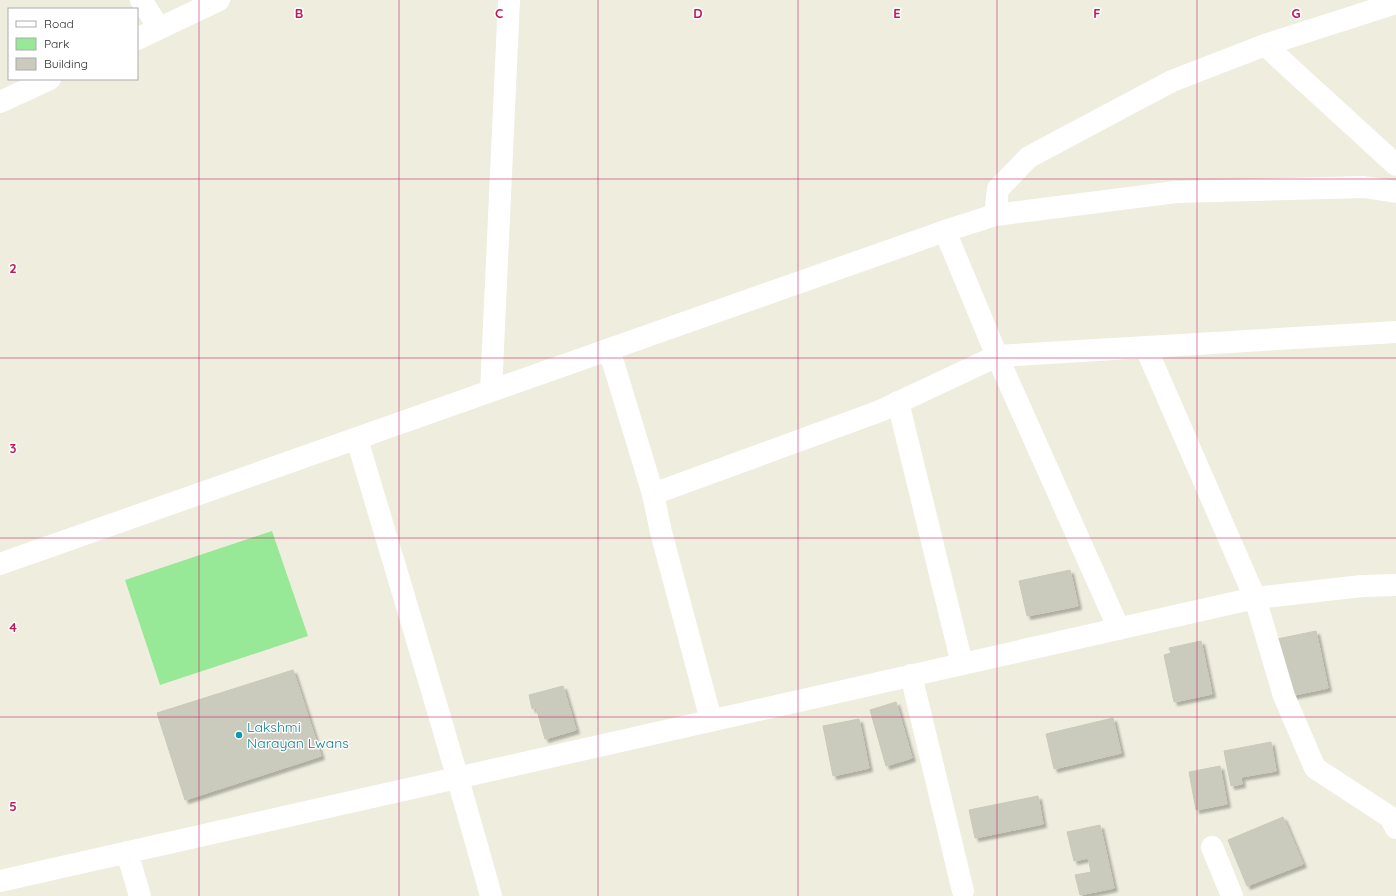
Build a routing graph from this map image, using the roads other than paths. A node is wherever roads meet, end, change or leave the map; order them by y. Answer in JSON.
{"nodes":[{"id":1,"x":141,"y":0,"type":"edge"},
{"id":2,"x":219,"y":0,"type":"edge"},
{"id":3,"x":509,"y":0,"type":"edge"},
{"id":4,"x":1396,"y":3,"type":"edge"},
{"id":5,"x":159,"y":28,"type":"junction"},
{"id":6,"x":138,"y":38,"type":"edge"},
{"id":7,"x":1264,"y":45,"type":"junction"},
{"id":8,"x":48,"y":80,"type":"edge"},
{"id":9,"x":0,"y":102,"type":"edge"},
{"id":10,"x":1396,"y":164,"type":"edge"},
{"id":11,"x":1396,"y":192,"type":"edge"},
{"id":12,"x":995,"y":215,"type":"junction"},
{"id":13,"x":945,"y":231,"type":"junction"},
{"id":14,"x":1396,"y":332,"type":"edge"},
{"id":15,"x":1146,"y":348,"type":"junction"},
{"id":16,"x":609,"y":349,"type":"junction"},
{"id":17,"x":997,"y":356,"type":"junction"},
{"id":18,"x":491,"y":391,"type":"junction"},
{"id":19,"x":898,"y":402,"type":"junction"},
{"id":20,"x":357,"y":439,"type":"junction"},
{"id":21,"x":652,"y":494,"type":"junction"},
{"id":22,"x":0,"y":564,"type":"edge"},
{"id":23,"x":1396,"y":585,"type":"edge"},
{"id":24,"x":1255,"y":598,"type":"junction"},
{"id":25,"x":1119,"y":629,"type":"junction"},
{"id":26,"x":962,"y":664,"type":"junction"},
{"id":27,"x":911,"y":675,"type":"junction"},
{"id":28,"x":711,"y":720,"type":"junction"},
{"id":29,"x":459,"y":777,"type":"junction"},
{"id":30,"x":1396,"y":828,"type":"edge"},
{"id":31,"x":1212,"y":847,"type":"dead end"},
{"id":32,"x":127,"y":852,"type":"junction"},
{"id":33,"x":0,"y":881,"type":"edge"},
{"id":34,"x":963,"y":891,"type":"dead end"},
{"id":35,"x":140,"y":896,"type":"edge"},
{"id":36,"x":491,"y":896,"type":"edge"},
{"id":37,"x":1232,"y":896,"type":"edge"}],
"edges":[{"from":1,"to":5,"type":"street"},
{"from":2,"to":5,"type":"street"},
{"from":3,"to":18,"type":"street"},
{"from":4,"to":7,"type":"street"},
{"from":5,"to":6,"type":"street"},
{"from":7,"to":10,"type":"street"},
{"from":7,"to":12,"type":"street"},
{"from":8,"to":9,"type":"street"},
{"from":11,"to":12,"type":"street"},
{"from":12,"to":13,"type":"street"},
{"from":13,"to":16,"type":"street"},
{"from":13,"to":17,"type":"street"},
{"from":14,"to":15,"type":"street"},
{"from":15,"to":17,"type":"street"},
{"from":15,"to":24,"type":"street"},
{"from":16,"to":18,"type":"street"},
{"from":16,"to":21,"type":"street"},
{"from":17,"to":19,"type":"street"},
{"from":17,"to":25,"type":"street"},
{"from":18,"to":20,"type":"street"},
{"from":19,"to":21,"type":"street"},
{"from":19,"to":26,"type":"street"},
{"from":20,"to":22,"type":"street"},
{"from":20,"to":29,"type":"street"},
{"from":21,"to":28,"type":"street"},
{"from":23,"to":24,"type":"street"},
{"from":24,"to":25,"type":"street"},
{"from":24,"to":30,"type":"street"},
{"from":25,"to":26,"type":"street"},
{"from":26,"to":27,"type":"street"},
{"from":27,"to":28,"type":"street"},
{"from":27,"to":34,"type":"street"},
{"from":28,"to":29,"type":"street"},
{"from":29,"to":32,"type":"street"},
{"from":29,"to":36,"type":"street"},
{"from":31,"to":37,"type":"street"},
{"from":32,"to":33,"type":"street"},
{"from":32,"to":35,"type":"street"}]}
